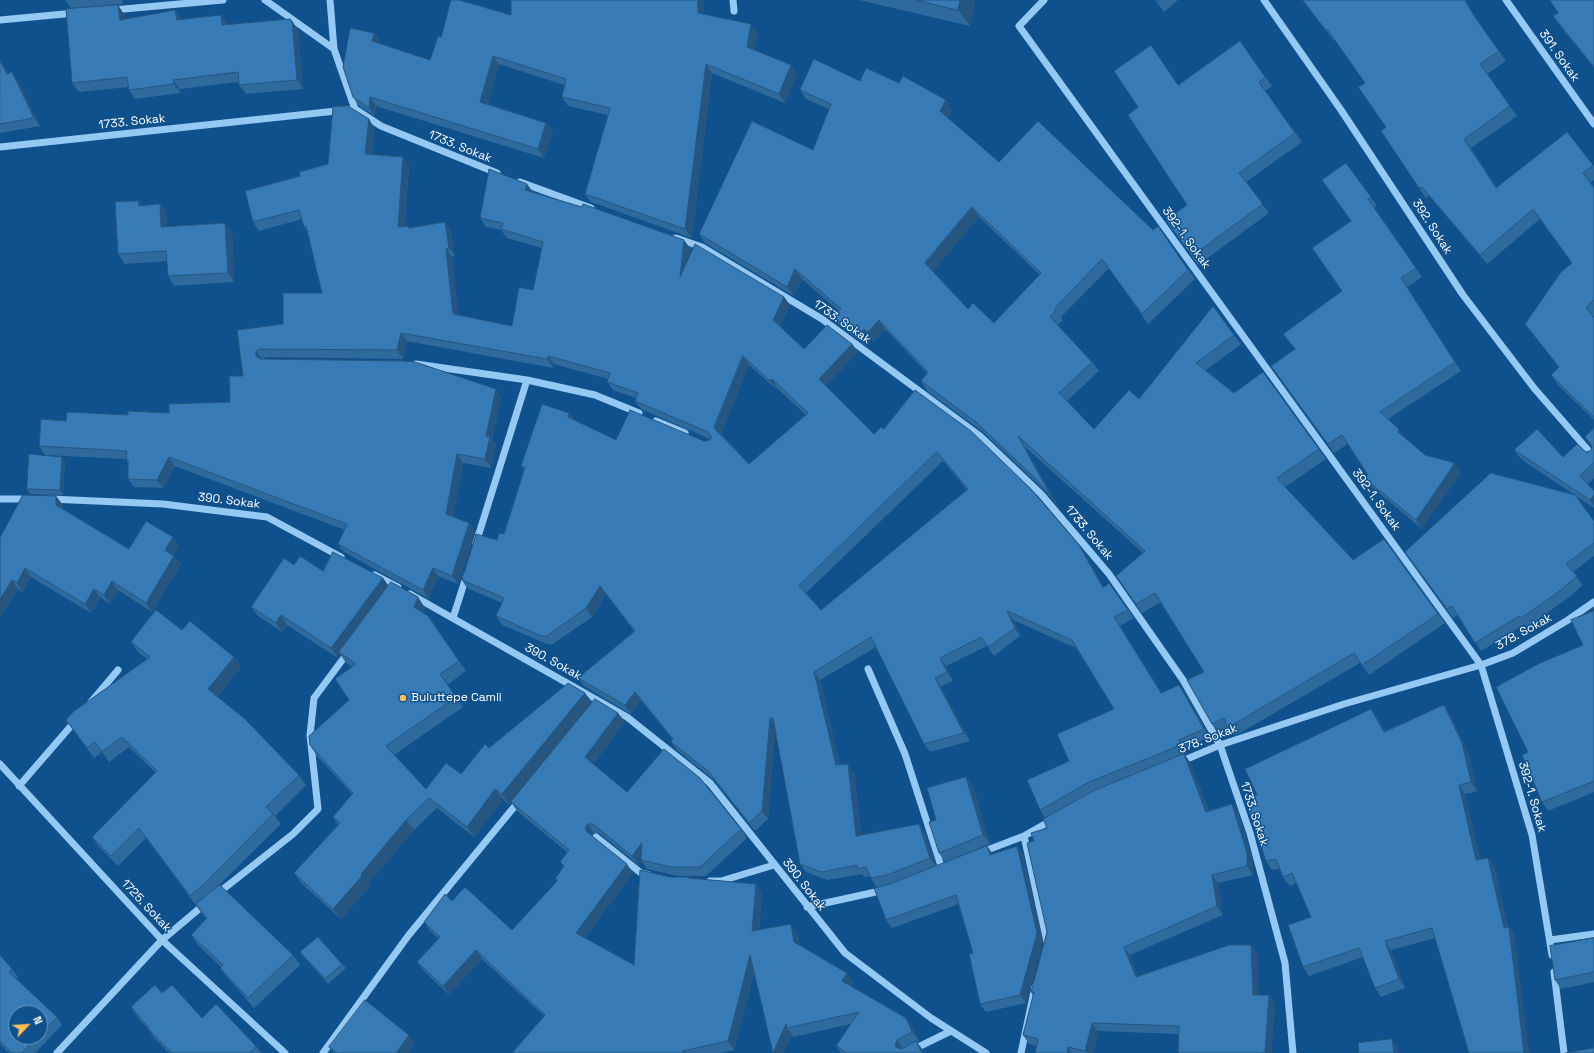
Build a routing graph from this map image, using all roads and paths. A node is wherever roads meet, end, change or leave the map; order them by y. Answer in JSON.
{"nodes":[{"id":1,"x":223,"y":0,"type":"edge"},
{"id":2,"x":264,"y":0,"type":"edge"},
{"id":3,"x":330,"y":0,"type":"edge"},
{"id":4,"x":734,"y":0,"type":"edge"},
{"id":5,"x":1044,"y":0,"type":"edge"},
{"id":6,"x":1264,"y":0,"type":"edge"},
{"id":7,"x":1506,"y":0,"type":"edge"},
{"id":8,"x":103,"y":11,"type":"edge"},
{"id":9,"x":734,"y":11,"type":"dead end"},
{"id":10,"x":80,"y":13,"type":"edge"},
{"id":11,"x":0,"y":20,"type":"edge"},
{"id":12,"x":334,"y":49,"type":"junction"},
{"id":13,"x":355,"y":109,"type":"junction"},
{"id":14,"x":1594,"y":124,"type":"edge"},
{"id":15,"x":0,"y":147,"type":"edge"},
{"id":16,"x":502,"y":175,"type":"edge"},
{"id":17,"x":516,"y":181,"type":"edge"},
{"id":18,"x":598,"y":210,"type":"edge"},
{"id":19,"x":672,"y":236,"type":"edge"},
{"id":20,"x":410,"y":364,"type":"edge"},
{"id":21,"x":527,"y":380,"type":"junction"},
{"id":22,"x":690,"y":436,"type":"edge"},
{"id":23,"x":1594,"y":457,"type":"edge"},
{"id":24,"x":0,"y":499,"type":"edge"},
{"id":25,"x":474,"y":551,"type":"edge"},
{"id":26,"x":349,"y":561,"type":"edge"},
{"id":27,"x":470,"y":566,"type":"edge"},
{"id":28,"x":370,"y":572,"type":"edge"},
{"id":29,"x":397,"y":586,"type":"junction"},
{"id":30,"x":392,"y":592,"type":"edge"},
{"id":31,"x":1594,"y":602,"type":"edge"},
{"id":32,"x":453,"y":618,"type":"junction"},
{"id":33,"x":356,"y":642,"type":"edge"},
{"id":34,"x":1481,"y":665,"type":"junction"},
{"id":35,"x":868,"y":668,"type":"dead end"},
{"id":36,"x":118,"y":670,"type":"dead end"},
{"id":37,"x":601,"y":701,"type":"junction"},
{"id":38,"x":596,"y":707,"type":"edge"},
{"id":39,"x":1220,"y":745,"type":"junction"},
{"id":40,"x":0,"y":764,"type":"edge"},
{"id":41,"x":1169,"y":766,"type":"edge"},
{"id":42,"x":19,"y":786,"type":"junction"},
{"id":43,"x":525,"y":794,"type":"edge"},
{"id":44,"x":1057,"y":817,"type":"edge"},
{"id":45,"x":1024,"y":836,"type":"junction"},
{"id":46,"x":596,"y":837,"type":"edge"},
{"id":47,"x":976,"y":855,"type":"edge"},
{"id":48,"x":774,"y":865,"type":"junction"},
{"id":49,"x":942,"y":869,"type":"edge"},
{"id":50,"x":656,"y":876,"type":"edge"},
{"id":51,"x":699,"y":881,"type":"edge"},
{"id":52,"x":894,"y":888,"type":"edge"},
{"id":53,"x":807,"y":907,"type":"junction"},
{"id":54,"x":1594,"y":934,"type":"edge"},
{"id":55,"x":162,"y":940,"type":"junction"},
{"id":56,"x":1550,"y":940,"type":"junction"},
{"id":57,"x":1046,"y":948,"type":"edge"},
{"id":58,"x":1038,"y":977,"type":"edge"},
{"id":59,"x":952,"y":1031,"type":"junction"},
{"id":60,"x":57,"y":1053,"type":"edge"},
{"id":61,"x":286,"y":1053,"type":"edge"},
{"id":62,"x":323,"y":1053,"type":"edge"},
{"id":63,"x":906,"y":1053,"type":"edge"},
{"id":64,"x":986,"y":1053,"type":"edge"},
{"id":65,"x":1021,"y":1053,"type":"edge"},
{"id":66,"x":1293,"y":1053,"type":"edge"},
{"id":67,"x":1564,"y":1053,"type":"edge"}],
"edges":[{"from":1,"to":8,"type":"street"},
{"from":2,"to":12,"type":"street"},
{"from":3,"to":12,"type":"street"},
{"from":4,"to":9,"type":"street"},
{"from":5,"to":34,"type":"street","name":"392-1. Sokak"},
{"from":6,"to":23,"type":"street","name":"392. Sokak"},
{"from":7,"to":14,"type":"street","name":"391. Sokak"},
{"from":10,"to":11,"type":"street"},
{"from":12,"to":13,"type":"street"},
{"from":13,"to":15,"type":"street","name":"1733. Sokak"},
{"from":13,"to":16,"type":"street","name":"1733. Sokak"},
{"from":17,"to":18,"type":"street"},
{"from":19,"to":39,"type":"street","name":"1733. Sokak"},
{"from":20,"to":21,"type":"street"},
{"from":21,"to":22,"type":"street"},
{"from":21,"to":25,"type":"street"},
{"from":24,"to":26,"type":"street","name":"390. Sokak"},
{"from":27,"to":32,"type":"street"},
{"from":28,"to":29,"type":"street","name":"390. Sokak"},
{"from":29,"to":30,"type":"street"},
{"from":29,"to":32,"type":"street","name":"390. Sokak"},
{"from":31,"to":34,"type":"street","name":"378. Sokak"},
{"from":32,"to":37,"type":"street","name":"390. Sokak"},
{"from":33,"to":55,"type":"street"},
{"from":34,"to":39,"type":"street","name":"378. Sokak"},
{"from":34,"to":56,"type":"street","name":"392-1. Sokak"},
{"from":35,"to":49,"type":"street"},
{"from":36,"to":42,"type":"street"},
{"from":37,"to":38,"type":"street"},
{"from":37,"to":48,"type":"street","name":"390. Sokak"},
{"from":39,"to":41,"type":"street","name":"378. Sokak"},
{"from":39,"to":66,"type":"street","name":"1733. Sokak"},
{"from":40,"to":42,"type":"street","name":"1725. Sokak"},
{"from":42,"to":55,"type":"street","name":"1725. Sokak"},
{"from":43,"to":62,"type":"street"},
{"from":44,"to":45,"type":"street"},
{"from":45,"to":47,"type":"street"},
{"from":45,"to":57,"type":"street"},
{"from":46,"to":50,"type":"street"},
{"from":48,"to":51,"type":"street"},
{"from":48,"to":53,"type":"street","name":"390. Sokak"},
{"from":52,"to":53,"type":"street"},
{"from":53,"to":59,"type":"street","name":"390. Sokak"},
{"from":54,"to":56,"type":"street"},
{"from":55,"to":60,"type":"street"},
{"from":55,"to":61,"type":"street","name":"1725. Sokak"},
{"from":56,"to":67,"type":"street","name":"392-1. Sokak"},
{"from":58,"to":65,"type":"street"},
{"from":59,"to":63,"type":"street"},
{"from":59,"to":64,"type":"street","name":"390. Sokak"}]}
